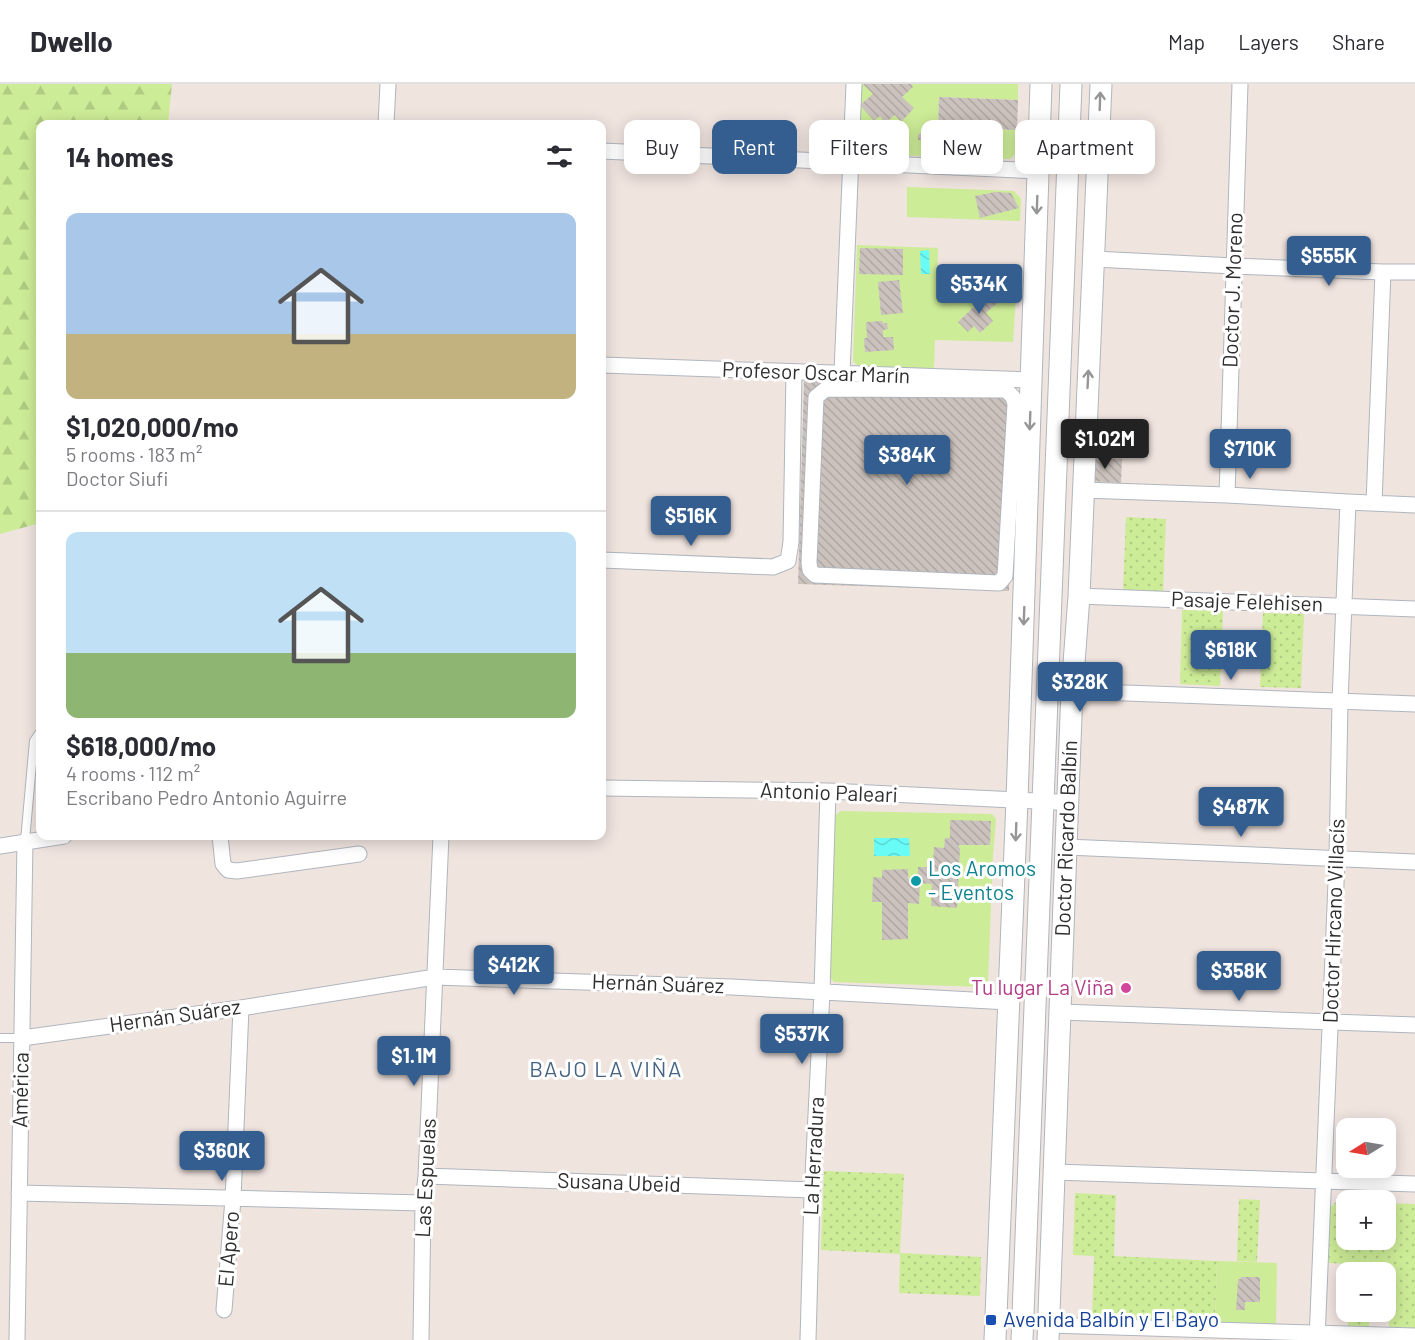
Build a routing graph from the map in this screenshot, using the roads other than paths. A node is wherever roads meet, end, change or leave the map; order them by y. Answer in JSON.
{"nodes":[{"id":1,"x":388,"y":84,"type":"edge"},
{"id":2,"x":855,"y":84,"type":"edge"},
{"id":3,"x":1041,"y":84,"type":"edge"},
{"id":4,"x":1071,"y":84,"type":"edge"},
{"id":5,"x":1083,"y":84,"type":"edge"},
{"id":6,"x":1101,"y":84,"type":"edge"},
{"id":7,"x":1240,"y":84,"type":"edge"},
{"id":8,"x":386,"y":120,"type":"edge"},
{"id":9,"x":854,"y":120,"type":"edge"},
{"id":10,"x":1040,"y":120,"type":"edge"},
{"id":11,"x":606,"y":151,"type":"edge"},
{"id":12,"x":809,"y":160,"type":"edge"},
{"id":13,"x":909,"y":165,"type":"edge"},
{"id":14,"x":1015,"y":170,"type":"edge"},
{"id":15,"x":851,"y":174,"type":"edge"},
{"id":16,"x":1038,"y":174,"type":"edge"},
{"id":17,"x":1094,"y":259,"type":"junction"},
{"id":18,"x":1234,"y":266,"type":"junction"},
{"id":19,"x":1383,"y":272,"type":"junction"},
{"id":20,"x":1415,"y":272,"type":"edge"},
{"id":21,"x":606,"y":365,"type":"edge"},
{"id":22,"x":794,"y":372,"type":"junction"},
{"id":23,"x":842,"y":373,"type":"junction"},
{"id":24,"x":1031,"y":380,"type":"junction"},
{"id":25,"x":1019,"y":489,"type":"junction"},
{"id":26,"x":1083,"y":490,"type":"junction"},
{"id":27,"x":1227,"y":495,"type":"junction"},
{"id":28,"x":1348,"y":502,"type":"junction"},
{"id":29,"x":1374,"y":502,"type":"junction"},
{"id":30,"x":1415,"y":505,"type":"edge"},
{"id":31,"x":606,"y":560,"type":"edge"},
{"id":32,"x":1079,"y":596,"type":"junction"},
{"id":33,"x":1344,"y":606,"type":"junction"},
{"id":34,"x":1415,"y":609,"type":"edge"},
{"id":35,"x":1060,"y":690,"type":"junction"},
{"id":36,"x":1340,"y":702,"type":"junction"},
{"id":37,"x":1415,"y":704,"type":"edge"},
{"id":38,"x":36,"y":738,"type":"edge"},
{"id":39,"x":606,"y":788,"type":"edge"},
{"id":40,"x":828,"y":791,"type":"junction"},
{"id":41,"x":1017,"y":800,"type":"junction"},
{"id":42,"x":1050,"y":802,"type":"junction"},
{"id":43,"x":36,"y":840,"type":"edge"},
{"id":44,"x":220,"y":840,"type":"edge"},
{"id":45,"x":441,"y":840,"type":"edge"},
{"id":46,"x":25,"y":841,"type":"junction"},
{"id":47,"x":0,"y":846,"type":"edge"},
{"id":48,"x":1066,"y":847,"type":"junction"},
{"id":49,"x":359,"y":854,"type":"dead end"},
{"id":50,"x":1337,"y":859,"type":"junction"},
{"id":51,"x":1415,"y":861,"type":"edge"},
{"id":52,"x":435,"y":977,"type":"junction"},
{"id":53,"x":822,"y":992,"type":"junction"},
{"id":54,"x":1010,"y":1002,"type":"junction"},
{"id":55,"x":241,"y":1008,"type":"junction"},
{"id":56,"x":1061,"y":1012,"type":"junction"},
{"id":57,"x":1330,"y":1022,"type":"junction"},
{"id":58,"x":1415,"y":1025,"type":"edge"},
{"id":59,"x":0,"y":1038,"type":"edge"},
{"id":60,"x":22,"y":1038,"type":"junction"},
{"id":61,"x":1054,"y":1172,"type":"junction"},
{"id":62,"x":426,"y":1176,"type":"junction"},
{"id":63,"x":1325,"y":1181,"type":"junction"},
{"id":64,"x":1415,"y":1184,"type":"edge"},
{"id":65,"x":812,"y":1190,"type":"junction"},
{"id":66,"x":19,"y":1193,"type":"junction"},
{"id":67,"x":233,"y":1199,"type":"junction"},
{"id":68,"x":423,"y":1203,"type":"junction"},
{"id":69,"x":224,"y":1310,"type":"dead end"},
{"id":70,"x":1044,"y":1335,"type":"edge"},
{"id":71,"x":1180,"y":1335,"type":"edge"},
{"id":72,"x":1317,"y":1336,"type":"edge"},
{"id":73,"x":1415,"y":1336,"type":"edge"},
{"id":74,"x":17,"y":1340,"type":"edge"},
{"id":75,"x":422,"y":1340,"type":"edge"},
{"id":76,"x":808,"y":1340,"type":"edge"},
{"id":77,"x":995,"y":1340,"type":"edge"},
{"id":78,"x":1022,"y":1340,"type":"edge"}],
"edges":[{"from":1,"to":8,"type":"street"},
{"from":2,"to":9,"type":"street"},
{"from":3,"to":10,"type":"street"},
{"from":4,"to":35,"type":"street"},
{"from":5,"to":35,"type":"street"},
{"from":17,"to":6,"type":"street","name":"Doctor Ricardo Balbín","one_way":true},
{"from":7,"to":18,"type":"street","name":"Doctor J. Moreno"},
{"from":11,"to":12,"type":"street"},
{"from":13,"to":14,"type":"street"},
{"from":15,"to":23,"type":"street"},
{"from":16,"to":24,"type":"street","one_way":true},
{"from":17,"to":18,"type":"street"},
{"from":26,"to":17,"type":"street","name":"Doctor Ricardo Balbín","one_way":true},
{"from":18,"to":19,"type":"street"},
{"from":18,"to":27,"type":"street","name":"Doctor J. Moreno"},
{"from":19,"to":20,"type":"street"},
{"from":19,"to":29,"type":"street"},
{"from":21,"to":22,"type":"street","name":"Profesor Oscar Marín"},
{"from":22,"to":23,"type":"street","name":"Profesor Oscar Marín"},
{"from":22,"to":31,"type":"street"},
{"from":23,"to":24,"type":"street","name":"Profesor Oscar Marín"},
{"from":24,"to":25,"type":"street","one_way":true},
{"from":25,"to":25,"type":"street"},
{"from":25,"to":41,"type":"street","one_way":true},
{"from":26,"to":27,"type":"street"},
{"from":26,"to":32,"type":"street","name":"Doctor Ricardo Balbín"},
{"from":27,"to":28,"type":"street"},
{"from":28,"to":29,"type":"street"},
{"from":28,"to":33,"type":"street","name":"Doctor Hircano Villacís"},
{"from":29,"to":30,"type":"street"},
{"from":32,"to":33,"type":"street","name":"Pasaje Felehisen"},
{"from":32,"to":35,"type":"street","name":"Doctor Ricardo Balbín"},
{"from":33,"to":34,"type":"street","name":"Pasaje Felehisen"},
{"from":33,"to":36,"type":"street","name":"Doctor Hircano Villacís"},
{"from":35,"to":36,"type":"street"},
{"from":35,"to":42,"type":"street"},
{"from":35,"to":48,"type":"street","name":"Doctor Ricardo Balbín"},
{"from":36,"to":37,"type":"street"},
{"from":36,"to":50,"type":"street","name":"Doctor Hircano Villacís"},
{"from":38,"to":46,"type":"lane"},
{"from":39,"to":40,"type":"street","name":"Antonio Paleari"},
{"from":40,"to":41,"type":"street","name":"Antonio Paleari"},
{"from":40,"to":53,"type":"street","name":"La Herradura"},
{"from":41,"to":42,"type":"street","name":"Antonio Paleari"},
{"from":41,"to":54,"type":"street","one_way":true},
{"from":42,"to":70,"type":"street"},
{"from":42,"to":78,"type":"street"},
{"from":43,"to":46,"type":"street"},
{"from":44,"to":49,"type":"street"},
{"from":45,"to":52,"type":"street","name":"Las Espuelas"},
{"from":46,"to":47,"type":"street"},
{"from":46,"to":60,"type":"street","name":"América"},
{"from":48,"to":50,"type":"street"},
{"from":48,"to":56,"type":"street","name":"Doctor Ricardo Balbín"},
{"from":50,"to":51,"type":"street"},
{"from":50,"to":57,"type":"street","name":"Doctor Hircano Villacís"},
{"from":52,"to":53,"type":"street","name":"Hernán Suárez"},
{"from":52,"to":55,"type":"street","name":"Hernán Suárez"},
{"from":52,"to":62,"type":"street","name":"Las Espuelas"},
{"from":53,"to":54,"type":"street","name":"Hernán Suárez"},
{"from":53,"to":65,"type":"street","name":"La Herradura"},
{"from":54,"to":77,"type":"street"},
{"from":55,"to":60,"type":"street","name":"Hernán Suárez"},
{"from":55,"to":67,"type":"street","name":"El Apero"},
{"from":56,"to":57,"type":"street"},
{"from":56,"to":61,"type":"street","name":"Doctor Ricardo Balbín"},
{"from":57,"to":58,"type":"street"},
{"from":57,"to":63,"type":"street","name":"Doctor Hircano Villacís"},
{"from":59,"to":60,"type":"lane"},
{"from":60,"to":66,"type":"street","name":"América"},
{"from":61,"to":63,"type":"street"},
{"from":61,"to":70,"type":"street","name":"Doctor Ricardo Balbín"},
{"from":62,"to":65,"type":"street","name":"Susana Ubeid"},
{"from":62,"to":68,"type":"street","name":"Las Espuelas"},
{"from":63,"to":64,"type":"street"},
{"from":63,"to":72,"type":"street","name":"Doctor Hircano Villacís"},
{"from":65,"to":76,"type":"street","name":"La Herradura"},
{"from":66,"to":67,"type":"street"},
{"from":66,"to":74,"type":"street","name":"América"},
{"from":67,"to":68,"type":"street"},
{"from":67,"to":69,"type":"street","name":"El Apero"},
{"from":68,"to":75,"type":"street","name":"Las Espuelas"},
{"from":70,"to":71,"type":"street"},
{"from":71,"to":72,"type":"street"},
{"from":72,"to":73,"type":"street"}]}
